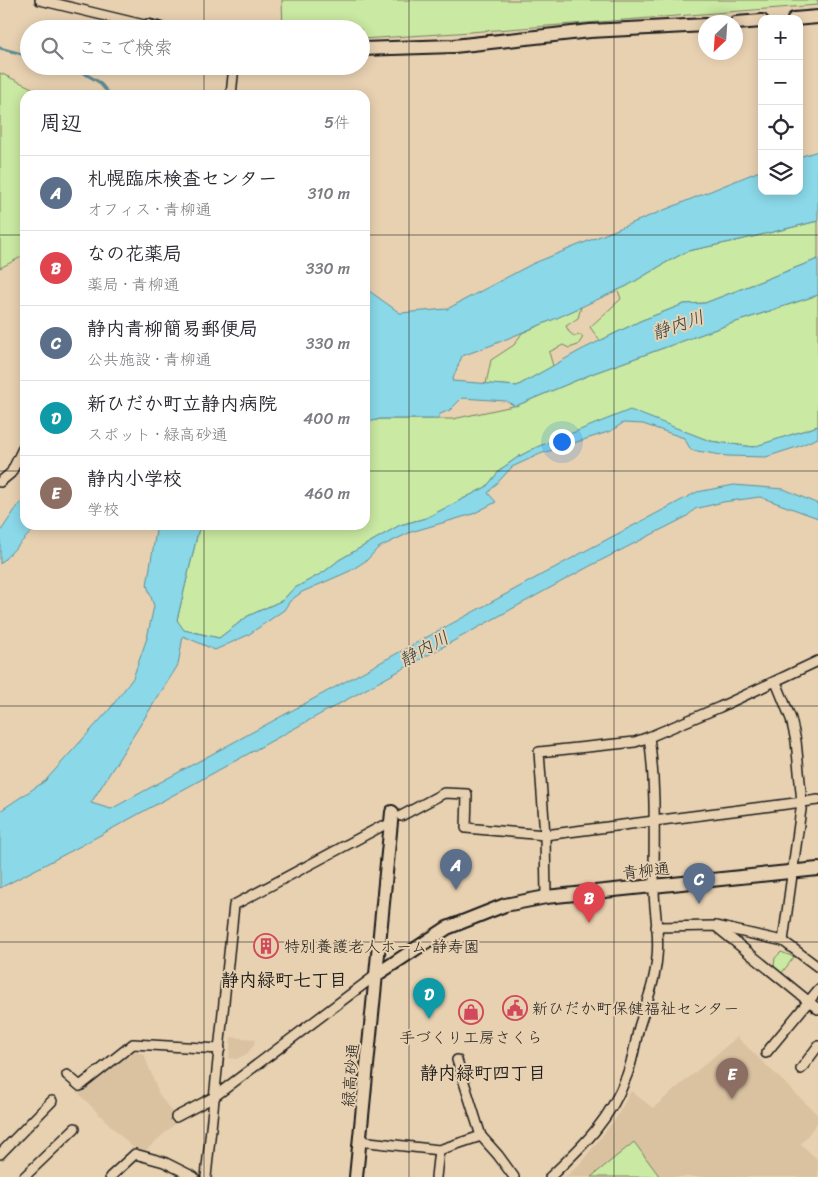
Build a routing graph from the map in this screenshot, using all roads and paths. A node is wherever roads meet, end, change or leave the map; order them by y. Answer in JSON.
{"nodes":[{"id":1,"x":40,"y":0,"type":"edge"},
{"id":2,"x":818,"y":17,"type":"edge"},
{"id":3,"x":803,"y":18,"type":"edge"},
{"id":4,"x":124,"y":20,"type":"edge"},
{"id":5,"x":758,"y":21,"type":"edge"},
{"id":6,"x":743,"y":22,"type":"edge"},
{"id":7,"x":698,"y":24,"type":"edge"},
{"id":8,"x":370,"y":49,"type":"edge"},
{"id":9,"x":233,"y":75,"type":"edge"},
{"id":10,"x":231,"y":90,"type":"edge"},
{"id":11,"x":20,"y":454,"type":"edge"},
{"id":12,"x":0,"y":482,"type":"edge"},
{"id":13,"x":818,"y":661,"type":"edge"},
{"id":14,"x":776,"y":682,"type":"junction"},
{"id":15,"x":650,"y":737,"type":"junction"},
{"id":16,"x":818,"y":800,"type":"edge"},
{"id":17,"x":802,"y":802,"type":"junction"},
{"id":18,"x":397,"y":814,"type":"joint"},
{"id":19,"x":654,"y":821,"type":"junction"},
{"id":20,"x":382,"y":826,"type":"dead end"},
{"id":21,"x":546,"y":835,"type":"junction"},
{"id":22,"x":818,"y":869,"type":"edge"},
{"id":23,"x":793,"y":872,"type":"junction"},
{"id":24,"x":654,"y":886,"type":"junction"},
{"id":25,"x":546,"y":897,"type":"junction"},
{"id":26,"x":656,"y":926,"type":"junction"},
{"id":27,"x":716,"y":926,"type":"junction"},
{"id":28,"x":783,"y":941,"type":"junction"},
{"id":29,"x":818,"y":967,"type":"edge"},
{"id":30,"x":376,"y":975,"type":"junction"},
{"id":31,"x":818,"y":990,"type":"edge"},
{"id":32,"x":808,"y":1002,"type":"junction"},
{"id":33,"x":818,"y":1010,"type":"edge"},
{"id":34,"x":818,"y":1046,"type":"edge"},
{"id":35,"x":220,"y":1049,"type":"junction"},
{"id":36,"x":766,"y":1053,"type":"dead end"},
{"id":37,"x":457,"y":1060,"type":"dead end"},
{"id":38,"x":801,"y":1069,"type":"dead end"},
{"id":39,"x":67,"y":1074,"type":"dead end"},
{"id":40,"x":214,"y":1097,"type":"junction"},
{"id":41,"x":52,"y":1101,"type":"dead end"},
{"id":42,"x":176,"y":1117,"type":"dead end"},
{"id":43,"x":75,"y":1128,"type":"dead end"},
{"id":44,"x":481,"y":1136,"type":"junction"},
{"id":45,"x":360,"y":1141,"type":"junction"},
{"id":46,"x":439,"y":1150,"type":"junction"},
{"id":47,"x":0,"y":1154,"type":"edge"},
{"id":48,"x":24,"y":1177,"type":"edge"},
{"id":49,"x":110,"y":1177,"type":"edge"},
{"id":50,"x":194,"y":1177,"type":"edge"},
{"id":51,"x":206,"y":1177,"type":"edge"},
{"id":52,"x":356,"y":1177,"type":"edge"},
{"id":53,"x":436,"y":1177,"type":"edge"},
{"id":54,"x":514,"y":1177,"type":"edge"},
{"id":55,"x":550,"y":1177,"type":"edge"}],
"edges":[{"from":1,"to":4,"type":"street"},
{"from":2,"to":3,"type":"street"},
{"from":5,"to":6,"type":"street"},
{"from":7,"to":8,"type":"street"},
{"from":9,"to":10,"type":"street"},
{"from":11,"to":12,"type":"street"},
{"from":13,"to":14,"type":"street"},
{"from":14,"to":15,"type":"street"},
{"from":14,"to":17,"type":"street"},
{"from":15,"to":19,"type":"street"},
{"from":15,"to":21,"type":"street"},
{"from":16,"to":17,"type":"street"},
{"from":17,"to":19,"type":"street"},
{"from":17,"to":23,"type":"street"},
{"from":18,"to":21,"type":"street"},
{"from":18,"to":30,"type":"street","name":"緑高砂通"},
{"from":19,"to":21,"type":"street"},
{"from":19,"to":24,"type":"street"},
{"from":20,"to":35,"type":"street"},
{"from":21,"to":25,"type":"street"},
{"from":22,"to":23,"type":"street","name":"青柳通"},
{"from":23,"to":24,"type":"street","name":"青柳通"},
{"from":23,"to":28,"type":"street"},
{"from":24,"to":25,"type":"street","name":"青柳通"},
{"from":24,"to":26,"type":"street"},
{"from":25,"to":30,"type":"street","name":"青柳通"},
{"from":26,"to":27,"type":"street"},
{"from":26,"to":55,"type":"street"},
{"from":27,"to":28,"type":"street"},
{"from":27,"to":32,"type":"street"},
{"from":28,"to":29,"type":"street"},
{"from":30,"to":40,"type":"street"},
{"from":30,"to":45,"type":"street","name":"緑高砂通"},
{"from":31,"to":32,"type":"street"},
{"from":32,"to":33,"type":"street"},
{"from":32,"to":36,"type":"street"},
{"from":34,"to":38,"type":"street"},
{"from":35,"to":39,"type":"street"},
{"from":35,"to":40,"type":"street"},
{"from":37,"to":44,"type":"street"},
{"from":40,"to":42,"type":"street"},
{"from":40,"to":51,"type":"street"},
{"from":41,"to":47,"type":"street"},
{"from":43,"to":48,"type":"street"},
{"from":44,"to":46,"type":"street"},
{"from":44,"to":54,"type":"street"},
{"from":45,"to":46,"type":"street"},
{"from":45,"to":52,"type":"street","name":"緑高砂通"},
{"from":46,"to":53,"type":"street"},
{"from":49,"to":50,"type":"street"}]}
